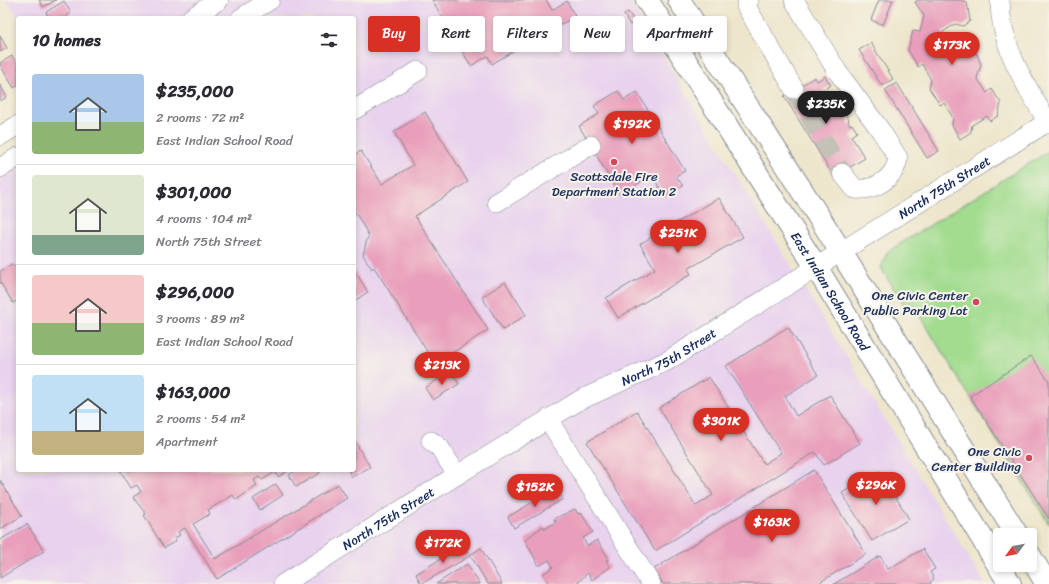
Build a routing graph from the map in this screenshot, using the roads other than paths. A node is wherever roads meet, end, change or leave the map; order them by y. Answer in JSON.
{"nodes":[{"id":1,"x":219,"y":0,"type":"edge"},
{"id":2,"x":270,"y":0,"type":"edge"},
{"id":3,"x":647,"y":0,"type":"edge"},
{"id":4,"x":794,"y":0,"type":"edge"},
{"id":5,"x":1000,"y":0,"type":"edge"},
{"id":6,"x":681,"y":1,"type":"edge"},
{"id":7,"x":746,"y":2,"type":"edge"},
{"id":8,"x":193,"y":16,"type":"edge"},
{"id":9,"x":244,"y":16,"type":"edge"},
{"id":10,"x":418,"y":71,"type":"dead end"},
{"id":11,"x":794,"y":89,"type":"tunnel mouth"},
{"id":12,"x":356,"y":109,"type":"edge"},
{"id":13,"x":1049,"y":122,"type":"edge"},
{"id":14,"x":16,"y":126,"type":"edge"},
{"id":15,"x":0,"y":136,"type":"edge"},
{"id":16,"x":591,"y":145,"type":"dead end"},
{"id":17,"x":16,"y":158,"type":"edge"},
{"id":18,"x":0,"y":168,"type":"edge"},
{"id":19,"x":842,"y":173,"type":"tunnel mouth"},
{"id":20,"x":496,"y":202,"type":"dead end"},
{"id":21,"x":841,"y":252,"type":"junction"},
{"id":22,"x":816,"y":268,"type":"junction"},
{"id":23,"x":548,"y":419,"type":"junction"},
{"id":24,"x":431,"y":441,"type":"dead end"},
{"id":25,"x":457,"y":475,"type":"junction"},
{"id":26,"x":1013,"y":528,"type":"edge"},
{"id":27,"x":1037,"y":568,"type":"edge"},
{"id":28,"x":283,"y":584,"type":"edge"},
{"id":29,"x":651,"y":584,"type":"edge"},
{"id":30,"x":1010,"y":584,"type":"edge"},
{"id":31,"x":1047,"y":584,"type":"edge"}],
"edges":[{"from":1,"to":8,"type":"street"},
{"from":2,"to":9,"type":"street"},
{"from":3,"to":22,"type":"main road","name":"East Indian School Road"},
{"from":4,"to":19,"type":"street"},
{"from":5,"to":13,"type":"street"},
{"from":6,"to":21,"type":"main road"},
{"from":7,"to":11,"type":"street"},
{"from":10,"to":12,"type":"street"},
{"from":13,"to":21,"type":"street","name":"North 75th Street"},
{"from":14,"to":15,"type":"street"},
{"from":16,"to":20,"type":"street"},
{"from":17,"to":18,"type":"street"},
{"from":21,"to":22,"type":"street","name":"North 75th Street"},
{"from":21,"to":26,"type":"main road"},
{"from":22,"to":23,"type":"street","name":"North 75th Street"},
{"from":22,"to":30,"type":"main road","name":"East Indian School Road"},
{"from":23,"to":25,"type":"street","name":"North 75th Street"},
{"from":23,"to":29,"type":"street"},
{"from":24,"to":25,"type":"street"},
{"from":25,"to":28,"type":"street","name":"North 75th Street"},
{"from":27,"to":31,"type":"main road"}]}
